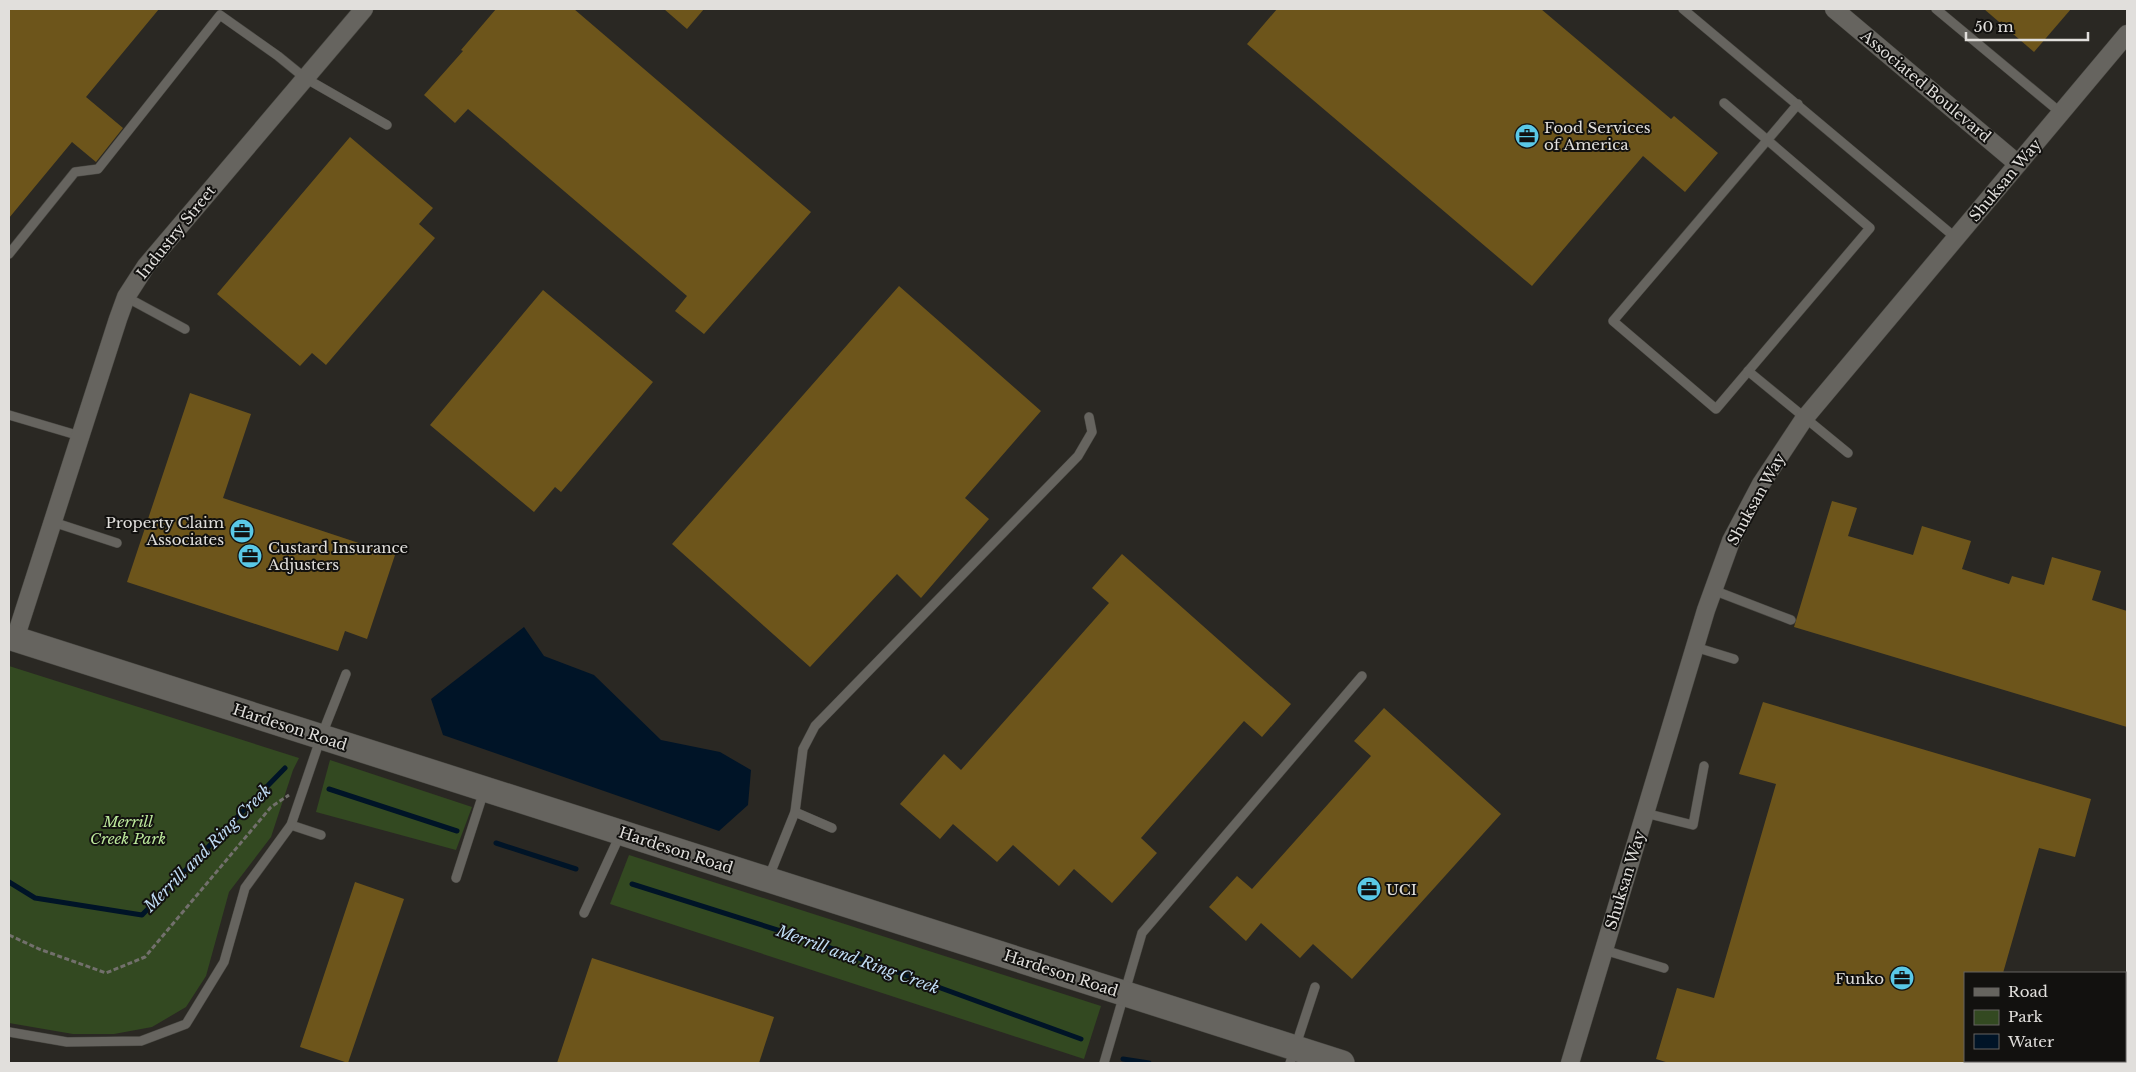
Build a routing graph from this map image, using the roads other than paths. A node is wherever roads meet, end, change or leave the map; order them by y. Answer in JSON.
{"nodes":[{"id":1,"x":364,"y":9,"type":"edge"},
{"id":2,"x":1683,"y":9,"type":"edge"},
{"id":3,"x":1834,"y":9,"type":"edge"},
{"id":4,"x":1936,"y":9,"type":"edge"},
{"id":5,"x":222,"y":12,"type":"edge"},
{"id":6,"x":2127,"y":34,"type":"edge"},
{"id":7,"x":305,"y":78,"type":"junction"},
{"id":8,"x":1724,"y":103,"type":"dead end"},
{"id":9,"x":1798,"y":104,"type":"junction"},
{"id":10,"x":2061,"y":113,"type":"junction"},
{"id":11,"x":387,"y":125,"type":"dead end"},
{"id":12,"x":1767,"y":140,"type":"junction"},
{"id":13,"x":2018,"y":164,"type":"junction"},
{"id":14,"x":1956,"y":238,"type":"junction"},
{"id":15,"x":9,"y":254,"type":"edge"},
{"id":16,"x":126,"y":297,"type":"junction"},
{"id":17,"x":185,"y":329,"type":"dead end"},
{"id":18,"x":1748,"y":371,"type":"junction"},
{"id":19,"x":10,"y":413,"type":"edge"},
{"id":20,"x":1089,"y":417,"type":"dead end"},
{"id":21,"x":1804,"y":419,"type":"junction"},
{"id":22,"x":80,"y":436,"type":"junction"},
{"id":23,"x":1848,"y":454,"type":"dead end"},
{"id":24,"x":53,"y":522,"type":"junction"},
{"id":25,"x":117,"y":543,"type":"dead end"},
{"id":26,"x":1713,"y":590,"type":"junction"},
{"id":27,"x":1791,"y":620,"type":"dead end"},
{"id":28,"x":12,"y":638,"type":"edge"},
{"id":29,"x":1695,"y":648,"type":"junction"},
{"id":30,"x":1734,"y":659,"type":"dead end"},
{"id":31,"x":346,"y":674,"type":"dead end"},
{"id":32,"x":1362,"y":676,"type":"dead end"},
{"id":33,"x":320,"y":737,"type":"junction"},
{"id":34,"x":1704,"y":766,"type":"dead end"},
{"id":35,"x":485,"y":789,"type":"junction"},
{"id":36,"x":795,"y":812,"type":"junction"},
{"id":37,"x":1645,"y":812,"type":"junction"},
{"id":38,"x":291,"y":825,"type":"junction"},
{"id":39,"x":832,"y":828,"type":"dead end"},
{"id":40,"x":622,"y":832,"type":"junction"},
{"id":41,"x":321,"y":835,"type":"dead end"},
{"id":42,"x":456,"y":878,"type":"dead end"},
{"id":43,"x":768,"y":879,"type":"junction"},
{"id":44,"x":584,"y":913,"type":"dead end"},
{"id":45,"x":1604,"y":950,"type":"junction"},
{"id":46,"x":1664,"y":968,"type":"dead end"},
{"id":47,"x":1315,"y":987,"type":"dead end"},
{"id":48,"x":1123,"y":993,"type":"junction"},
{"id":49,"x":9,"y":1032,"type":"edge"},
{"id":50,"x":1293,"y":1056,"type":"edge"},
{"id":51,"x":1104,"y":1063,"type":"edge"},
{"id":52,"x":1342,"y":1063,"type":"edge"},
{"id":53,"x":1570,"y":1063,"type":"edge"}],
"edges":[{"from":1,"to":7,"type":"street","name":"Industry Street"},
{"from":2,"to":9,"type":"lane"},
{"from":3,"to":13,"type":"street","name":"Associated Boulevard"},
{"from":4,"to":10,"type":"lane"},
{"from":5,"to":7,"type":"lane"},
{"from":5,"to":15,"type":"lane"},
{"from":6,"to":10,"type":"street","name":"Shuksan Way"},
{"from":7,"to":11,"type":"lane"},
{"from":7,"to":16,"type":"street","name":"Industry Street"},
{"from":8,"to":12,"type":"lane"},
{"from":9,"to":12,"type":"lane"},
{"from":9,"to":14,"type":"lane"},
{"from":10,"to":13,"type":"street","name":"Shuksan Way"},
{"from":12,"to":18,"type":"lane"},
{"from":12,"to":18,"type":"lane"},
{"from":13,"to":14,"type":"street","name":"Shuksan Way"},
{"from":14,"to":21,"type":"street","name":"Shuksan Way"},
{"from":16,"to":17,"type":"lane"},
{"from":16,"to":22,"type":"street","name":"Industry Street"},
{"from":18,"to":21,"type":"lane"},
{"from":19,"to":22,"type":"lane"},
{"from":20,"to":36,"type":"lane"},
{"from":21,"to":23,"type":"lane"},
{"from":21,"to":26,"type":"street","name":"Shuksan Way"},
{"from":22,"to":24,"type":"street","name":"Industry Street"},
{"from":24,"to":25,"type":"lane"},
{"from":24,"to":28,"type":"street","name":"Industry Street"},
{"from":26,"to":27,"type":"lane"},
{"from":26,"to":29,"type":"street","name":"Shuksan Way"},
{"from":28,"to":33,"type":"street","name":"Hardeson Road"},
{"from":29,"to":30,"type":"lane"},
{"from":29,"to":37,"type":"street","name":"Shuksan Way"},
{"from":31,"to":33,"type":"lane"},
{"from":32,"to":48,"type":"lane"},
{"from":33,"to":35,"type":"street","name":"Hardeson Road"},
{"from":33,"to":38,"type":"lane"},
{"from":34,"to":37,"type":"lane"},
{"from":35,"to":40,"type":"street","name":"Hardeson Road"},
{"from":35,"to":42,"type":"lane"},
{"from":36,"to":39,"type":"lane"},
{"from":36,"to":43,"type":"lane"},
{"from":37,"to":45,"type":"street","name":"Shuksan Way"},
{"from":38,"to":41,"type":"lane"},
{"from":38,"to":49,"type":"lane"},
{"from":40,"to":43,"type":"street","name":"Hardeson Road"},
{"from":40,"to":44,"type":"lane"},
{"from":43,"to":48,"type":"street","name":"Hardeson Road"},
{"from":45,"to":46,"type":"lane"},
{"from":45,"to":53,"type":"street","name":"Shuksan Way"},
{"from":47,"to":50,"type":"lane"},
{"from":48,"to":50,"type":"street","name":"Hardeson Road"},
{"from":48,"to":51,"type":"lane"},
{"from":50,"to":52,"type":"street","name":"Hardeson Road"}]}
